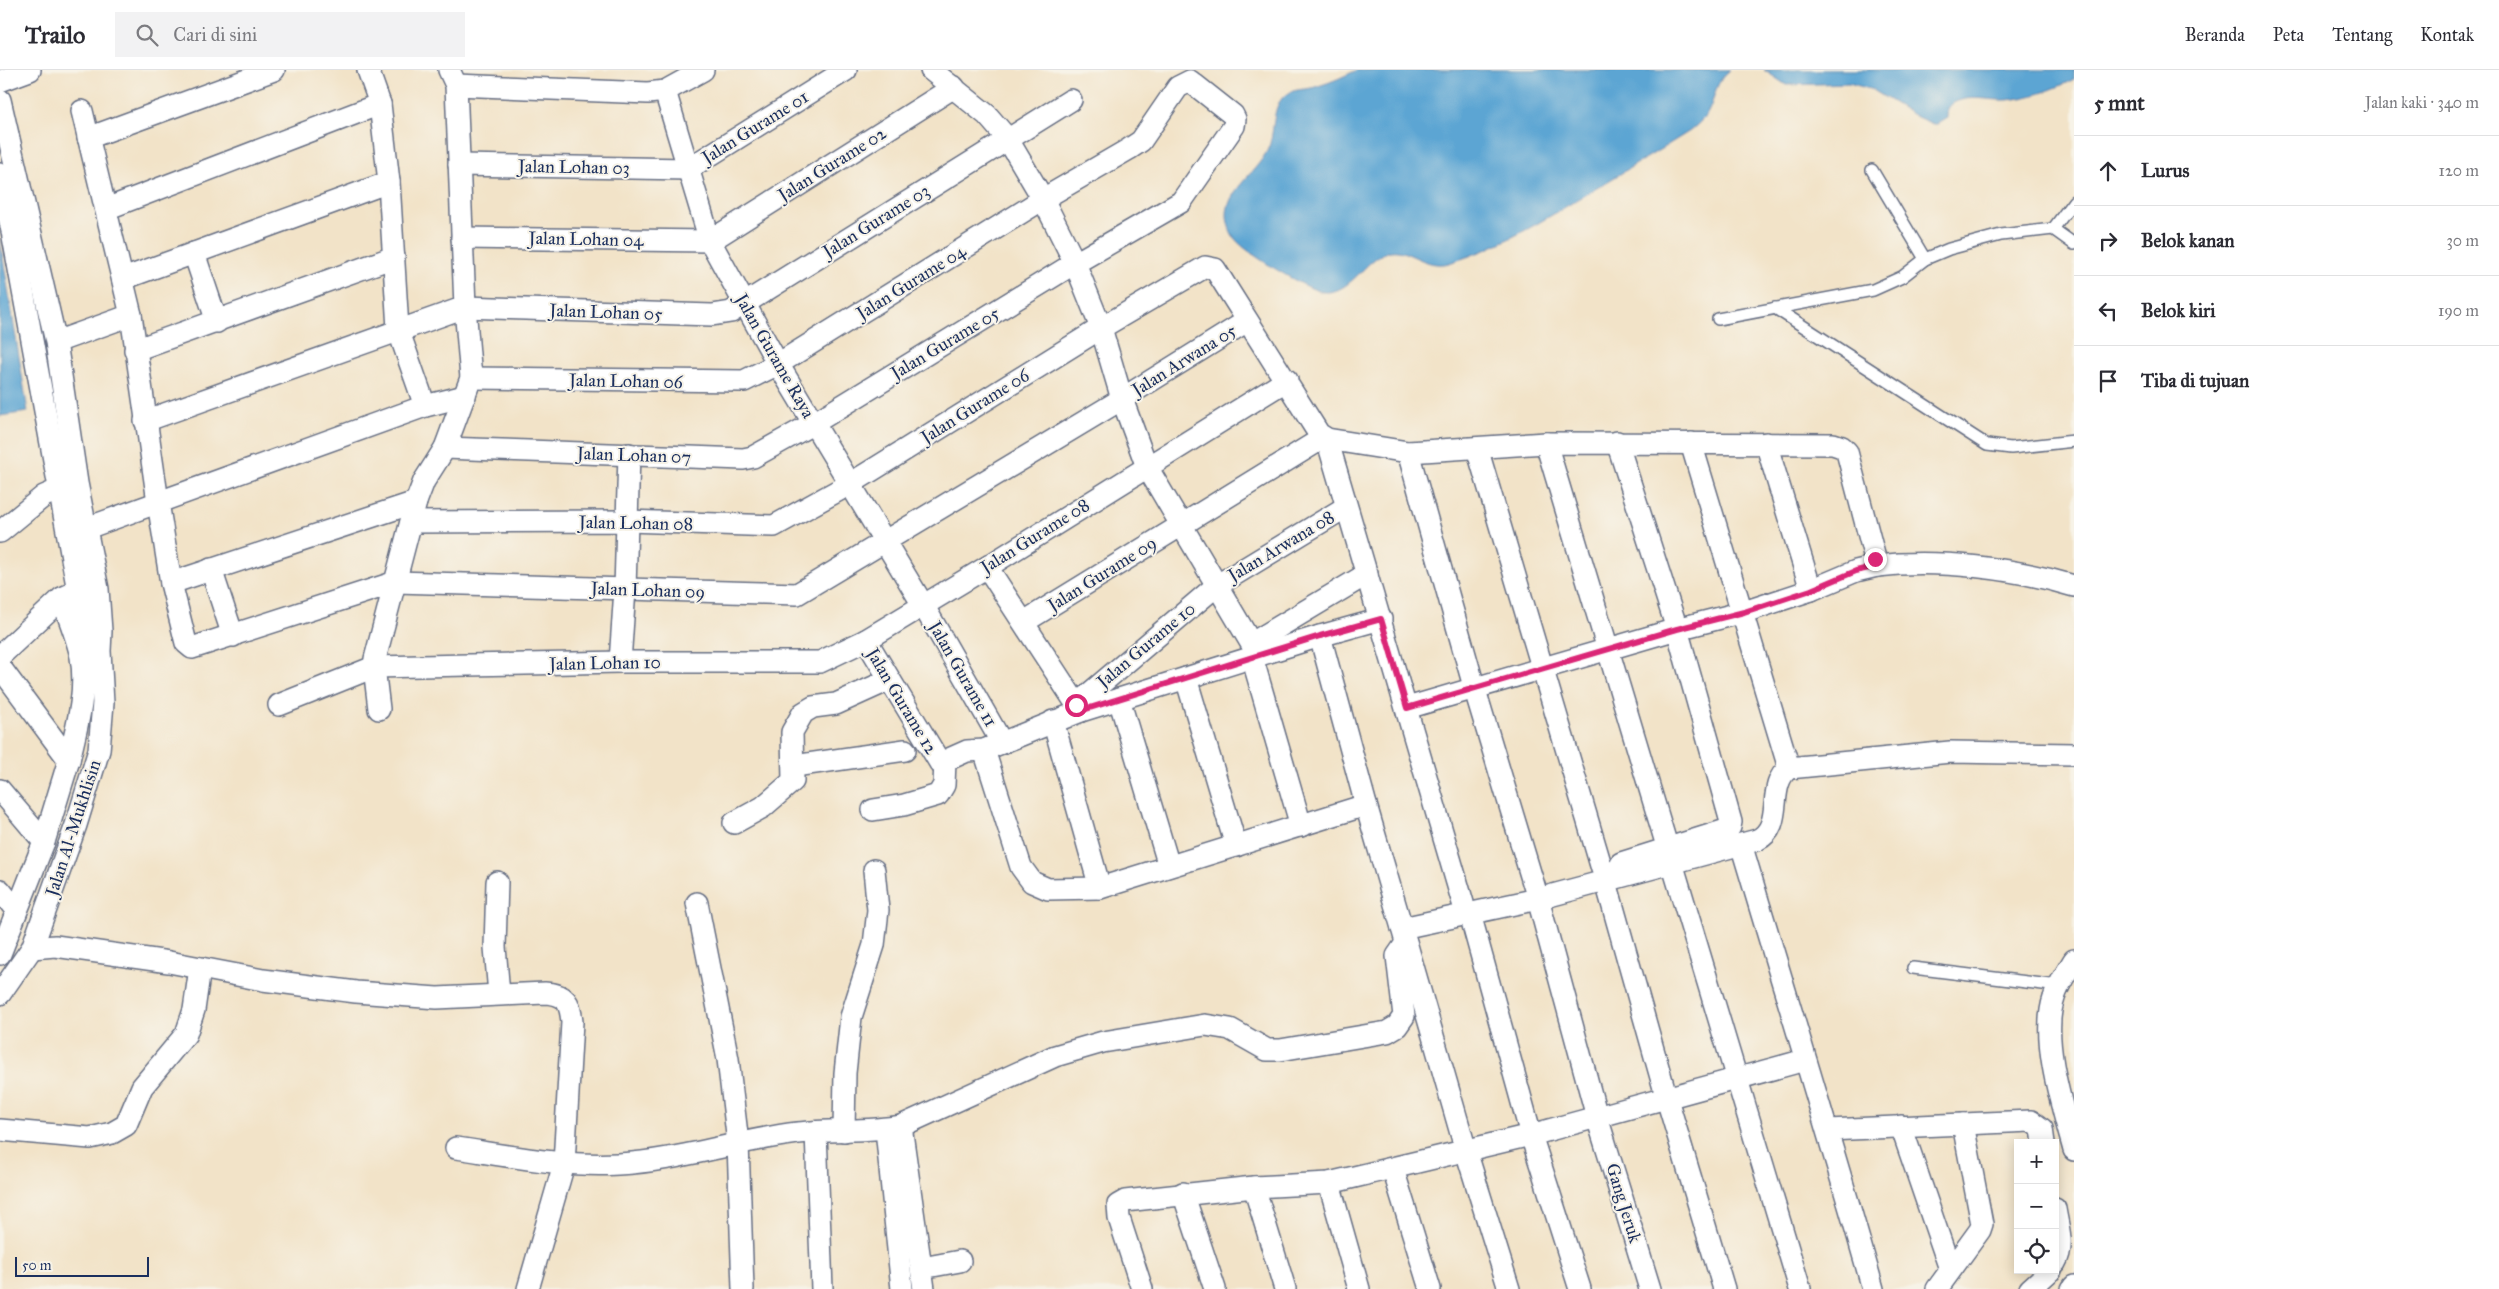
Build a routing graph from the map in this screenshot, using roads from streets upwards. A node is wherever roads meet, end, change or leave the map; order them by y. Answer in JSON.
{"nodes":[{"id":1,"x":30,"y":70,"type":"edge"},
{"id":2,"x":274,"y":70,"type":"edge"},
{"id":3,"x":368,"y":70,"type":"edge"},
{"id":4,"x":703,"y":70,"type":"edge"},
{"id":5,"x":846,"y":70,"type":"edge"},
{"id":6,"x":931,"y":70,"type":"edge"},
{"id":7,"x":452,"y":78,"type":"edge"},
{"id":8,"x":0,"y":81,"type":"edge"},
{"id":9,"x":954,"y":87,"type":"junction"},
{"id":10,"x":664,"y":91,"type":"junction"},
{"id":11,"x":0,"y":100,"type":"edge"},
{"id":12,"x":1071,"y":100,"type":"dead end"},
{"id":13,"x":380,"y":104,"type":"junction"},
{"id":14,"x":82,"y":111,"type":"dead end"},
{"id":15,"x":88,"y":138,"type":"junction"},
{"id":16,"x":1007,"y":138,"type":"junction"},
{"id":17,"x":459,"y":165,"type":"junction"},
{"id":18,"x":688,"y":169,"type":"junction"},
{"id":19,"x":0,"y":174,"type":"edge"},
{"id":20,"x":389,"y":182,"type":"junction"},
{"id":21,"x":1043,"y":199,"type":"junction"},
{"id":22,"x":106,"y":209,"type":"junction"},
{"id":23,"x":22,"y":230,"type":"junction"},
{"id":24,"x":462,"y":238,"type":"junction"},
{"id":25,"x":710,"y":241,"type":"junction"},
{"id":26,"x":194,"y":253,"type":"junction"},
{"id":27,"x":394,"y":257,"type":"junction"},
{"id":28,"x":1076,"y":263,"type":"junction"},
{"id":29,"x":123,"y":279,"type":"junction"},
{"id":30,"x":744,"y":304,"type":"junction"},
{"id":31,"x":465,"y":307,"type":"junction"},
{"id":32,"x":132,"y":315,"type":"junction"},
{"id":33,"x":1247,"y":321,"type":"junction"},
{"id":34,"x":217,"y":322,"type":"junction"},
{"id":35,"x":1101,"y":328,"type":"junction"},
{"id":36,"x":398,"y":329,"type":"junction"},
{"id":37,"x":56,"y":342,"type":"junction"},
{"id":38,"x":135,"y":350,"type":"junction"},
{"id":39,"x":778,"y":364,"type":"junction"},
{"id":40,"x":1287,"y":380,"type":"junction"},
{"id":41,"x":468,"y":387,"type":"junction"},
{"id":42,"x":1122,"y":400,"type":"junction"},
{"id":43,"x":425,"y":406,"type":"junction"},
{"id":44,"x":145,"y":421,"type":"junction"},
{"id":45,"x":814,"y":423,"type":"junction"},
{"id":46,"x":1325,"y":439,"type":"junction"},
{"id":47,"x":1617,"y":442,"type":"junction"},
{"id":48,"x":1546,"y":443,"type":"junction"},
{"id":49,"x":1691,"y":443,"type":"junction"},
{"id":50,"x":1766,"y":443,"type":"junction"},
{"id":51,"x":444,"y":448,"type":"junction"},
{"id":52,"x":1476,"y":448,"type":"junction"},
{"id":53,"x":1408,"y":452,"type":"junction"},
{"id":54,"x":630,"y":454,"type":"junction"},
{"id":55,"x":1147,"y":467,"type":"junction"},
{"id":56,"x":850,"y":484,"type":"junction"},
{"id":57,"x":68,"y":486,"type":"junction"},
{"id":58,"x":158,"y":502,"type":"junction"},
{"id":59,"x":1346,"y":507,"type":"junction"},
{"id":60,"x":413,"y":512,"type":"junction"},
{"id":61,"x":627,"y":521,"type":"junction"},
{"id":62,"x":1180,"y":525,"type":"junction"},
{"id":63,"x":87,"y":528,"type":"junction"},
{"id":64,"x":0,"y":532,"type":"edge"},
{"id":65,"x":885,"y":541,"type":"junction"},
{"id":66,"x":1877,"y":566,"type":"junction"},
{"id":67,"x":986,"y":567,"type":"junction"},
{"id":68,"x":212,"y":569,"type":"junction"},
{"id":69,"x":1367,"y":574,"type":"junction"},
{"id":70,"x":396,"y":582,"type":"junction"},
{"id":71,"x":171,"y":583,"type":"junction"},
{"id":72,"x":1216,"y":586,"type":"junction"},
{"id":73,"x":2074,"y":586,"type":"edge"},
{"id":74,"x":625,"y":589,"type":"junction"},
{"id":75,"x":1811,"y":590,"type":"junction"},
{"id":76,"x":79,"y":593,"type":"junction"},
{"id":77,"x":923,"y":604,"type":"junction"},
{"id":78,"x":1744,"y":612,"type":"junction"},
{"id":79,"x":1381,"y":619,"type":"junction"},
{"id":80,"x":1024,"y":622,"type":"junction"},
{"id":81,"x":1677,"y":629,"type":"junction"},
{"id":82,"x":233,"y":636,"type":"junction"},
{"id":83,"x":1320,"y":636,"type":"junction"},
{"id":84,"x":866,"y":640,"type":"junction"},
{"id":85,"x":1609,"y":649,"type":"junction"},
{"id":86,"x":1254,"y":652,"type":"junction"},
{"id":87,"x":0,"y":656,"type":"edge"},
{"id":88,"x":620,"y":662,"type":"junction"},
{"id":89,"x":0,"y":666,"type":"edge"},
{"id":90,"x":374,"y":668,"type":"junction"},
{"id":91,"x":1544,"y":668,"type":"junction"},
{"id":92,"x":1186,"y":678,"type":"junction"},
{"id":93,"x":889,"y":680,"type":"junction"},
{"id":94,"x":1475,"y":690,"type":"junction"},
{"id":95,"x":1119,"y":699,"type":"junction"},
{"id":96,"x":278,"y":705,"type":"dead end"},
{"id":97,"x":1078,"y":708,"type":"junction"},
{"id":98,"x":1407,"y":708,"type":"junction"},
{"id":99,"x":379,"y":709,"type":"dead end"},
{"id":100,"x":1052,"y":721,"type":"junction"},
{"id":101,"x":993,"y":747,"type":"junction"},
{"id":102,"x":905,"y":750,"type":"dead end"},
{"id":103,"x":2074,"y":754,"type":"edge"},
{"id":104,"x":69,"y":760,"type":"junction"},
{"id":105,"x":942,"y":762,"type":"junction"},
{"id":106,"x":794,"y":766,"type":"junction"},
{"id":107,"x":1789,"y":768,"type":"junction"},
{"id":108,"x":0,"y":790,"type":"edge"},
{"id":109,"x":1366,"y":805,"type":"junction"},
{"id":110,"x":873,"y":810,"type":"dead end"},
{"id":111,"x":734,"y":823,"type":"dead end"},
{"id":112,"x":1301,"y":826,"type":"junction"},
{"id":113,"x":44,"y":842,"type":"junction"},
{"id":114,"x":1741,"y":844,"type":"junction"},
{"id":115,"x":1236,"y":846,"type":"junction"},
{"id":116,"x":1669,"y":857,"type":"junction"},
{"id":117,"x":1169,"y":866,"type":"junction"},
{"id":118,"x":874,"y":870,"type":"dead end"},
{"id":119,"x":1604,"y":876,"type":"junction"},
{"id":120,"x":497,"y":882,"type":"dead end"},
{"id":121,"x":1100,"y":888,"type":"junction"},
{"id":122,"x":0,"y":890,"type":"edge"},
{"id":123,"x":1536,"y":892,"type":"junction"},
{"id":124,"x":697,"y":903,"type":"dead end"},
{"id":125,"x":1466,"y":909,"type":"junction"},
{"id":126,"x":16,"y":910,"type":"junction"},
{"id":127,"x":1403,"y":929,"type":"junction"},
{"id":128,"x":32,"y":948,"type":"junction"},
{"id":129,"x":0,"y":954,"type":"edge"},
{"id":130,"x":2074,"y":960,"type":"edge"},
{"id":131,"x":200,"y":968,"type":"junction"},
{"id":132,"x":0,"y":994,"type":"edge"},
{"id":133,"x":499,"y":994,"type":"junction"},
{"id":134,"x":1805,"y":1060,"type":"junction"},
{"id":135,"x":1737,"y":1079,"type":"junction"},
{"id":136,"x":1667,"y":1099,"type":"junction"},
{"id":137,"x":1597,"y":1117,"type":"junction"},
{"id":138,"x":1963,"y":1124,"type":"junction"},
{"id":139,"x":1901,"y":1126,"type":"junction"},
{"id":140,"x":893,"y":1127,"type":"junction"},
{"id":141,"x":0,"y":1130,"type":"edge"},
{"id":142,"x":1828,"y":1130,"type":"junction"},
{"id":143,"x":844,"y":1131,"type":"junction"},
{"id":144,"x":816,"y":1132,"type":"junction"},
{"id":145,"x":1531,"y":1135,"type":"junction"},
{"id":146,"x":2043,"y":1139,"type":"edge"},
{"id":147,"x":738,"y":1143,"type":"junction"},
{"id":148,"x":456,"y":1148,"type":"dead end"},
{"id":149,"x":2074,"y":1150,"type":"edge"},
{"id":150,"x":1466,"y":1151,"type":"junction"},
{"id":151,"x":564,"y":1164,"type":"junction"},
{"id":152,"x":1393,"y":1169,"type":"junction"},
{"id":153,"x":1329,"y":1183,"type":"junction"},
{"id":154,"x":1254,"y":1187,"type":"junction"},
{"id":155,"x":1184,"y":1193,"type":"junction"},
{"id":156,"x":2059,"y":1233,"type":"edge"},
{"id":157,"x":2059,"y":1257,"type":"edge"},
{"id":158,"x":960,"y":1261,"type":"dead end"},
{"id":159,"x":922,"y":1268,"type":"junction"},
{"id":160,"x":1950,"y":1269,"type":"junction"},
{"id":161,"x":2051,"y":1274,"type":"edge"},
{"id":162,"x":2074,"y":1286,"type":"edge"},
{"id":163,"x":528,"y":1289,"type":"edge"},
{"id":164,"x":743,"y":1289,"type":"edge"},
{"id":165,"x":822,"y":1289,"type":"edge"},
{"id":166,"x":902,"y":1289,"type":"edge"},
{"id":167,"x":924,"y":1289,"type":"edge"},
{"id":168,"x":1142,"y":1289,"type":"edge"},
{"id":169,"x":1215,"y":1289,"type":"edge"},
{"id":170,"x":1285,"y":1289,"type":"edge"},
{"id":171,"x":1359,"y":1289,"type":"edge"},
{"id":172,"x":1430,"y":1289,"type":"edge"},
{"id":173,"x":1509,"y":1289,"type":"edge"},
{"id":174,"x":1580,"y":1289,"type":"edge"},
{"id":175,"x":1650,"y":1289,"type":"edge"},
{"id":176,"x":1724,"y":1289,"type":"edge"},
{"id":177,"x":1800,"y":1289,"type":"edge"},
{"id":178,"x":1873,"y":1289,"type":"edge"},
{"id":179,"x":1937,"y":1289,"type":"edge"},
{"id":180,"x":2030,"y":1289,"type":"edge"},
{"id":181,"x":2072,"y":1289,"type":"edge"}],
"edges":[{"from":1,"to":8,"type":"street"},
{"from":2,"to":15,"type":"street"},
{"from":3,"to":13,"type":"street"},
{"from":4,"to":10,"type":"street"},
{"from":5,"to":18,"type":"street","name":"Jalan Gurame 01"},
{"from":6,"to":9,"type":"street"},
{"from":7,"to":10,"type":"street"},
{"from":7,"to":17,"type":"street"},
{"from":9,"to":16,"type":"street"},
{"from":9,"to":25,"type":"street","name":"Jalan Gurame 02"},
{"from":10,"to":18,"type":"street","name":"Jalan Gurame Raya"},
{"from":11,"to":23,"type":"street"},
{"from":12,"to":16,"type":"street","name":"Jalan Gurame 03"},
{"from":13,"to":20,"type":"street"},
{"from":13,"to":22,"type":"street"},
{"from":14,"to":15,"type":"street"},
{"from":15,"to":22,"type":"street"},
{"from":16,"to":21,"type":"street"},
{"from":16,"to":30,"type":"street","name":"Jalan Gurame 03"},
{"from":17,"to":18,"type":"street","name":"Jalan Lohan 03"},
{"from":17,"to":24,"type":"street"},
{"from":18,"to":25,"type":"street","name":"Jalan Gurame Raya"},
{"from":19,"to":23,"type":"street"},
{"from":20,"to":26,"type":"street"},
{"from":20,"to":27,"type":"street"},
{"from":21,"to":28,"type":"street"},
{"from":21,"to":28,"type":"street","name":"Jalan Gurame 04"},
{"from":21,"to":39,"type":"street","name":"Jalan Gurame 04"},
{"from":22,"to":29,"type":"street"},
{"from":23,"to":37,"type":"street"},
{"from":23,"to":57,"type":"street"},
{"from":24,"to":25,"type":"street","name":"Jalan Lohan 04"},
{"from":24,"to":31,"type":"street"},
{"from":25,"to":30,"type":"street","name":"Jalan Gurame Raya"},
{"from":26,"to":29,"type":"street"},
{"from":26,"to":34,"type":"street"},
{"from":27,"to":34,"type":"street"},
{"from":27,"to":36,"type":"street"},
{"from":28,"to":35,"type":"street"},
{"from":28,"to":45,"type":"street","name":"Jalan Gurame 05"},
{"from":29,"to":32,"type":"street"},
{"from":30,"to":31,"type":"street","name":"Jalan Lohan 05"},
{"from":30,"to":39,"type":"street","name":"Jalan Gurame Raya"},
{"from":31,"to":36,"type":"street"},
{"from":31,"to":41,"type":"street"},
{"from":32,"to":37,"type":"street"},
{"from":32,"to":38,"type":"street"},
{"from":33,"to":35,"type":"street","name":"Jalan Gurame 06"},
{"from":33,"to":40,"type":"street","name":"Jalan Gurame 06"},
{"from":33,"to":42,"type":"street","name":"Jalan Arwana 05"},
{"from":34,"to":38,"type":"street"},
{"from":35,"to":42,"type":"street"},
{"from":35,"to":56,"type":"street","name":"Jalan Gurame 06"},
{"from":36,"to":43,"type":"street"},
{"from":36,"to":44,"type":"street"},
{"from":37,"to":57,"type":"street"},
{"from":38,"to":44,"type":"street"},
{"from":39,"to":41,"type":"street","name":"Jalan Lohan 06"},
{"from":39,"to":45,"type":"street","name":"Jalan Gurame Raya"},
{"from":40,"to":46,"type":"street","name":"Jalan Gurame 06"},
{"from":40,"to":55,"type":"street","name":"Jalan Gurame 08"},
{"from":41,"to":43,"type":"street","name":"Jalan Lohan 06"},
{"from":41,"to":51,"type":"street"},
{"from":42,"to":55,"type":"street"},
{"from":42,"to":65,"type":"street","name":"Jalan Arwana 05"},
{"from":43,"to":58,"type":"street","name":"Jalan Lohan 06"},
{"from":44,"to":58,"type":"street"},
{"from":45,"to":54,"type":"street","name":"Jalan Lohan 07"},
{"from":45,"to":56,"type":"street","name":"Jalan Gurame Raya"},
{"from":46,"to":53,"type":"street"},
{"from":46,"to":59,"type":"street","name":"Jalan Gurame 06"},
{"from":46,"to":62,"type":"street","name":"Jalan Gurame 09"},
{"from":47,"to":48,"type":"street"},
{"from":47,"to":49,"type":"street"},
{"from":47,"to":81,"type":"street"},
{"from":48,"to":52,"type":"street"},
{"from":48,"to":85,"type":"street"},
{"from":49,"to":50,"type":"street"},
{"from":49,"to":78,"type":"street"},
{"from":50,"to":66,"type":"street"},
{"from":50,"to":75,"type":"street"},
{"from":51,"to":54,"type":"street","name":"Jalan Lohan 07"},
{"from":51,"to":60,"type":"street"},
{"from":52,"to":53,"type":"street"},
{"from":52,"to":91,"type":"street"},
{"from":53,"to":94,"type":"street","name":"Gang Jeruk"},
{"from":54,"to":61,"type":"street"},
{"from":55,"to":62,"type":"street"},
{"from":55,"to":67,"type":"street","name":"Jalan Gurame 08"},
{"from":56,"to":61,"type":"street","name":"Jalan Lohan 08"},
{"from":56,"to":65,"type":"street","name":"Jalan Gurame Raya"},
{"from":57,"to":63,"type":"street"},
{"from":57,"to":64,"type":"street"},
{"from":57,"to":76,"type":"street"},
{"from":58,"to":63,"type":"street","name":"Jalan Lohan 06"},
{"from":58,"to":71,"type":"street"},
{"from":59,"to":69,"type":"street","name":"Jalan Gurame 06"},
{"from":59,"to":72,"type":"street","name":"Jalan Arwana 08"},
{"from":60,"to":61,"type":"street","name":"Jalan Lohan 08"},
{"from":60,"to":68,"type":"street","name":"Jalan Lohan 08"},
{"from":60,"to":70,"type":"street"},
{"from":61,"to":74,"type":"street"},
{"from":62,"to":72,"type":"street"},
{"from":62,"to":80,"type":"street","name":"Jalan Gurame 09"},
{"from":63,"to":76,"type":"street"},
{"from":65,"to":74,"type":"street","name":"Jalan Lohan 09"},
{"from":65,"to":77,"type":"street","name":"Jalan Gurame Raya"},
{"from":66,"to":73,"type":"street"},
{"from":66,"to":75,"type":"street"},
{"from":67,"to":77,"type":"street","name":"Jalan Gurame 08"},
{"from":67,"to":80,"type":"street"},
{"from":68,"to":71,"type":"street","name":"Jalan Lohan 08"},
{"from":68,"to":82,"type":"street"},
{"from":69,"to":79,"type":"street","name":"Jalan Gurame 06"},
{"from":69,"to":86,"type":"street"},
{"from":70,"to":74,"type":"street","name":"Jalan Lohan 09"},
{"from":70,"to":82,"type":"street"},
{"from":70,"to":90,"type":"street"},
{"from":71,"to":82,"type":"street"},
{"from":72,"to":86,"type":"street"},
{"from":72,"to":97,"type":"street","name":"Jalan Gurame 10"},
{"from":74,"to":88,"type":"street"},
{"from":75,"to":78,"type":"street"},
{"from":76,"to":87,"type":"street"},
{"from":76,"to":104,"type":"street"},
{"from":76,"to":128,"type":"street","name":"Jalan Al-Mukhlisin"},
{"from":77,"to":84,"type":"street","name":"Jalan Lohan 10"},
{"from":77,"to":101,"type":"street","name":"Jalan Gurame 11"},
{"from":78,"to":81,"type":"street"},
{"from":78,"to":107,"type":"street"},
{"from":79,"to":83,"type":"street"},
{"from":79,"to":98,"type":"street","name":"Jalan Gurame 06"},
{"from":80,"to":97,"type":"street"},
{"from":81,"to":85,"type":"street"},
{"from":81,"to":116,"type":"street"},
{"from":83,"to":86,"type":"street"},
{"from":83,"to":109,"type":"street"},
{"from":84,"to":88,"type":"street","name":"Jalan Lohan 10"},
{"from":84,"to":93,"type":"street","name":"Jalan Gurame 12"},
{"from":85,"to":91,"type":"street"},
{"from":85,"to":116,"type":"street"},
{"from":86,"to":92,"type":"street"},
{"from":86,"to":112,"type":"street"},
{"from":88,"to":90,"type":"street","name":"Jalan Lohan 10"},
{"from":89,"to":104,"type":"street"},
{"from":90,"to":96,"type":"street","name":"Jalan Lohan 10"},
{"from":90,"to":99,"type":"street"},
{"from":91,"to":94,"type":"street"},
{"from":91,"to":119,"type":"street"},
{"from":92,"to":95,"type":"street"},
{"from":92,"to":115,"type":"street"},
{"from":93,"to":105,"type":"street","name":"Jalan Gurame 12"},
{"from":93,"to":106,"type":"street"},
{"from":94,"to":98,"type":"street"},
{"from":94,"to":123,"type":"street","name":"Gang Jeruk"},
{"from":95,"to":97,"type":"street"},
{"from":95,"to":117,"type":"street"},
{"from":97,"to":100,"type":"street"},
{"from":98,"to":125,"type":"street","name":"Jalan Gurame 06"},
{"from":100,"to":101,"type":"street"},
{"from":100,"to":121,"type":"street"},
{"from":101,"to":105,"type":"street"},
{"from":101,"to":121,"type":"street","name":"Jalan Gurame 11"},
{"from":102,"to":106,"type":"street"},
{"from":103,"to":107,"type":"street"},
{"from":104,"to":113,"type":"street"},
{"from":105,"to":110,"type":"street"},
{"from":106,"to":111,"type":"street"},
{"from":107,"to":114,"type":"street"},
{"from":108,"to":113,"type":"street"},
{"from":109,"to":112,"type":"street","name":"Jalan Gurame 11"},
{"from":109,"to":127,"type":"street"},
{"from":112,"to":115,"type":"street","name":"Jalan Gurame 11"},
{"from":113,"to":126,"type":"street"},
{"from":114,"to":116,"type":"street"},
{"from":114,"to":134,"type":"street"},
{"from":115,"to":117,"type":"street","name":"Jalan Gurame 11"},
{"from":116,"to":119,"type":"street"},
{"from":116,"to":135,"type":"street"},
{"from":117,"to":121,"type":"street","name":"Jalan Gurame 11"},
{"from":118,"to":143,"type":"street"},
{"from":119,"to":123,"type":"street"},
{"from":119,"to":136,"type":"street"},
{"from":120,"to":133,"type":"street"},
{"from":122,"to":126,"type":"street"},
{"from":123,"to":125,"type":"street"},
{"from":123,"to":137,"type":"street","name":"Gang Jeruk"},
{"from":124,"to":147,"type":"street"},
{"from":125,"to":127,"type":"street"},
{"from":125,"to":145,"type":"street","name":"Jalan Gurame 06"},
{"from":126,"to":129,"type":"street"},
{"from":127,"to":140,"type":"street"},
{"from":127,"to":150,"type":"street"},
{"from":128,"to":131,"type":"street"},
{"from":128,"to":132,"type":"street","name":"Jalan Al-Mukhlisin"},
{"from":130,"to":149,"type":"street"},
{"from":131,"to":133,"type":"street"},
{"from":131,"to":141,"type":"street"},
{"from":133,"to":151,"type":"street"},
{"from":134,"to":135,"type":"street"},
{"from":134,"to":142,"type":"street"},
{"from":135,"to":136,"type":"street"},
{"from":135,"to":177,"type":"street"},
{"from":136,"to":137,"type":"street"},
{"from":136,"to":176,"type":"street"},
{"from":137,"to":145,"type":"street"},
{"from":137,"to":175,"type":"street","name":"Gang Jeruk"},
{"from":138,"to":139,"type":"street"},
{"from":138,"to":146,"type":"street"},
{"from":138,"to":160,"type":"street"},
{"from":139,"to":142,"type":"street"},
{"from":139,"to":160,"type":"street"},
{"from":140,"to":143,"type":"street"},
{"from":140,"to":159,"type":"street"},
{"from":140,"to":166,"type":"street"},
{"from":142,"to":178,"type":"street"},
{"from":143,"to":144,"type":"street"},
{"from":144,"to":147,"type":"street"},
{"from":144,"to":165,"type":"street"},
{"from":145,"to":150,"type":"street"},
{"from":145,"to":174,"type":"street","name":"Jalan Gurame 06"},
{"from":147,"to":151,"type":"street"},
{"from":147,"to":164,"type":"street"},
{"from":148,"to":151,"type":"street"},
{"from":150,"to":152,"type":"street"},
{"from":150,"to":173,"type":"street"},
{"from":151,"to":163,"type":"street"},
{"from":152,"to":153,"type":"street"},
{"from":152,"to":172,"type":"street"},
{"from":153,"to":154,"type":"street"},
{"from":153,"to":171,"type":"street"},
{"from":154,"to":155,"type":"street"},
{"from":154,"to":170,"type":"street"},
{"from":155,"to":168,"type":"street"},
{"from":155,"to":169,"type":"street"},
{"from":156,"to":157,"type":"street"},
{"from":158,"to":159,"type":"street"},
{"from":159,"to":167,"type":"street"},
{"from":160,"to":179,"type":"street"},
{"from":161,"to":180,"type":"street"},
{"from":162,"to":181,"type":"street"}]}
